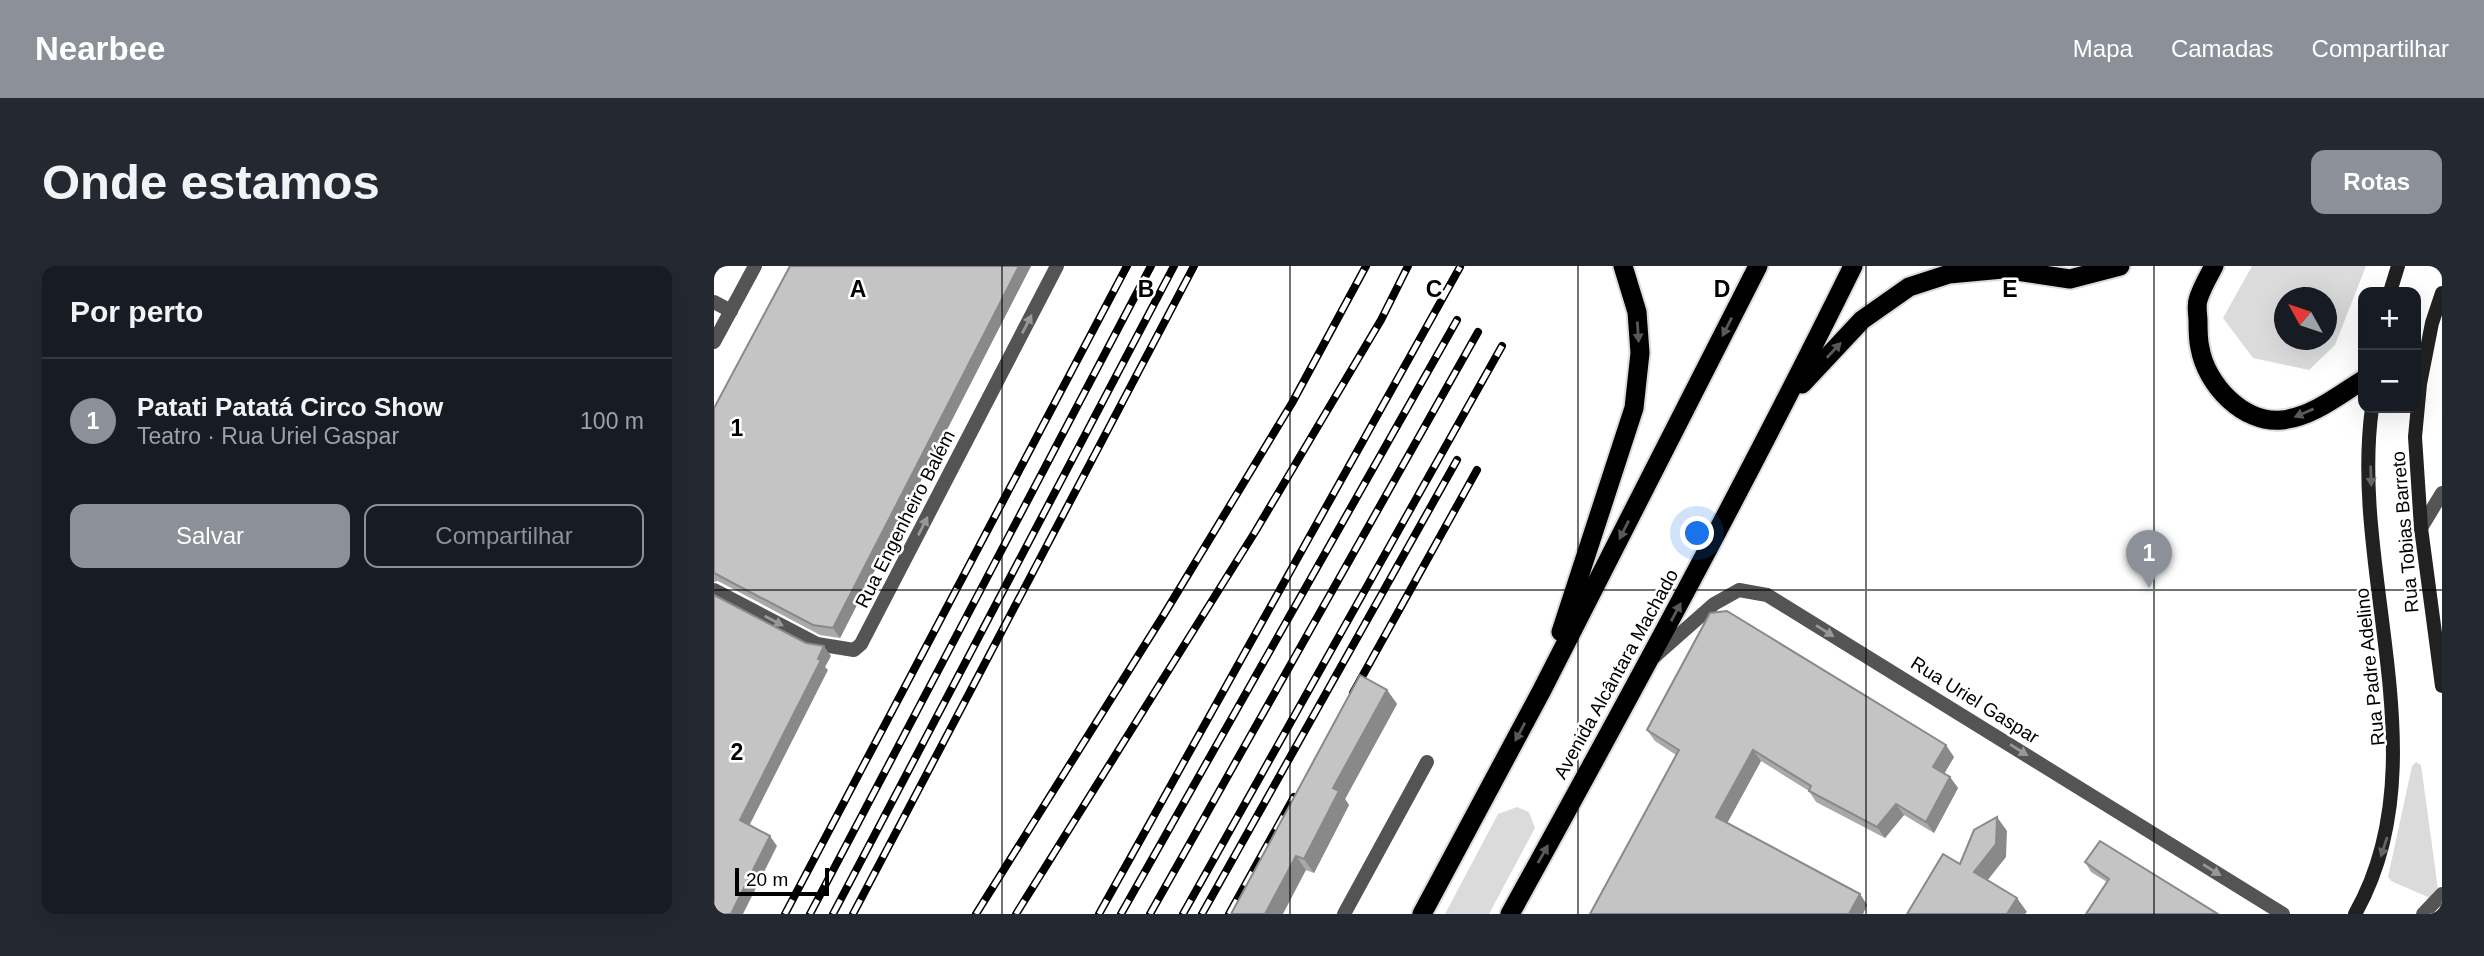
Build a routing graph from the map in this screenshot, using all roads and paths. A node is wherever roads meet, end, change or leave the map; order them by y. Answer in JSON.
{"nodes":[{"id":1,"x":755,"y":266,"type":"edge"},
{"id":2,"x":1057,"y":266,"type":"edge"},
{"id":3,"x":1623,"y":266,"type":"edge"},
{"id":4,"x":1758,"y":266,"type":"edge"},
{"id":5,"x":1853,"y":266,"type":"edge"},
{"id":6,"x":2120,"y":266,"type":"edge"},
{"id":7,"x":2214,"y":266,"type":"edge"},
{"id":8,"x":2398,"y":266,"type":"edge"},
{"id":9,"x":2392,"y":287,"type":"edge"},
{"id":10,"x":2442,"y":293,"type":"edge"},
{"id":11,"x":714,"y":302,"type":"edge"},
{"id":12,"x":731,"y":311,"type":"junction"},
{"id":13,"x":714,"y":342,"type":"edge"},
{"id":14,"x":2358,"y":383,"type":"edge"},
{"id":15,"x":1787,"y":400,"type":"junction"},
{"id":16,"x":2372,"y":413,"type":"edge"},
{"id":17,"x":2442,"y":493,"type":"edge"},
{"id":18,"x":2421,"y":528,"type":"junction"},
{"id":19,"x":714,"y":590,"type":"edge"},
{"id":20,"x":1650,"y":660,"type":"junction"},
{"id":21,"x":2442,"y":686,"type":"edge"},
{"id":22,"x":1542,"y":690,"type":"junction"},
{"id":23,"x":1427,"y":762,"type":"dead end"},
{"id":24,"x":2442,"y":894,"type":"edge"},
{"id":25,"x":1344,"y":914,"type":"edge"},
{"id":26,"x":1422,"y":914,"type":"edge"},
{"id":27,"x":1510,"y":914,"type":"edge"},
{"id":28,"x":2283,"y":914,"type":"edge"},
{"id":29,"x":2355,"y":914,"type":"edge"},
{"id":30,"x":2423,"y":914,"type":"edge"}],
"edges":[{"from":1,"to":12,"type":"street"},
{"from":19,"to":2,"type":"street","name":"Rua Engenheiro Balém","one_way":true},
{"from":3,"to":22,"type":"highway","one_way":true},
{"from":4,"to":22,"type":"highway","one_way":true},
{"from":5,"to":15,"type":"highway","name":"Avenida Alcântara Machado"},
{"from":15,"to":6,"type":"highway","one_way":true},
{"from":14,"to":7,"type":"highway","one_way":true},
{"from":8,"to":9,"type":"main road"},
{"from":10,"to":18,"type":"main road","name":"Rua Tobias Barreto"},
{"from":11,"to":12,"type":"street"},
{"from":12,"to":13,"type":"street"},
{"from":20,"to":15,"type":"highway","name":"Avenida Alcântara Machado","one_way":true},
{"from":16,"to":29,"type":"main road","name":"Rua Padre Adelino","one_way":true},
{"from":17,"to":18,"type":"street"},
{"from":18,"to":21,"type":"main road","name":"Rua Tobias Barreto"},
{"from":27,"to":20,"type":"highway","name":"Avenida Alcântara Machado","one_way":true},
{"from":20,"to":28,"type":"street","name":"Rua Uriel Gaspar","one_way":true},
{"from":22,"to":26,"type":"highway","one_way":true},
{"from":23,"to":25,"type":"street"},
{"from":24,"to":30,"type":"street"}]}
